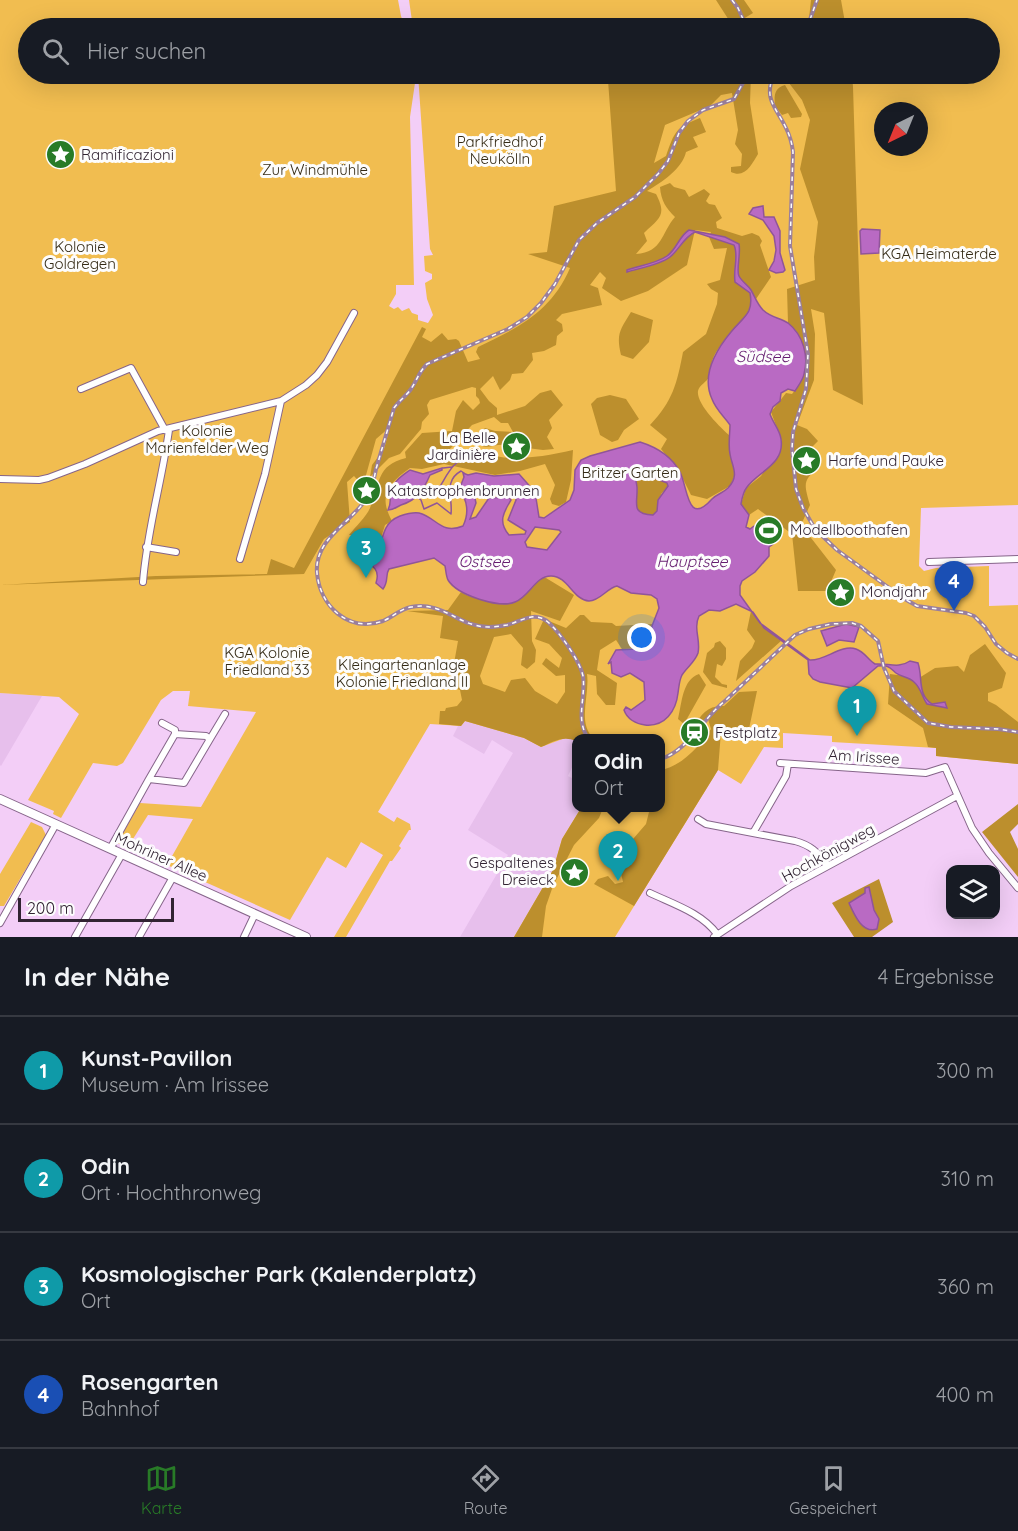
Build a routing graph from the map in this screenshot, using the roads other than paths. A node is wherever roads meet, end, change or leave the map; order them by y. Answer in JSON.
{"nodes":[{"id":1,"x":354,"y":313,"type":"dead end"},
{"id":2,"x":81,"y":389,"type":"dead end"},
{"id":3,"x":281,"y":401,"type":"junction"},
{"id":4,"x":167,"y":430,"type":"junction"},
{"id":5,"x":0,"y":479,"type":"edge"},
{"id":6,"x":146,"y":547,"type":"junction"},
{"id":7,"x":176,"y":552,"type":"dead end"},
{"id":8,"x":1018,"y":559,"type":"edge"},
{"id":9,"x":240,"y":560,"type":"dead end"},
{"id":10,"x":929,"y":562,"type":"dead end"},
{"id":11,"x":143,"y":582,"type":"dead end"},
{"id":12,"x":225,"y":714,"type":"dead end"},
{"id":13,"x":162,"y":723,"type":"dead end"},
{"id":14,"x":175,"y":734,"type":"junction"},
{"id":15,"x":210,"y":739,"type":"junction"},
{"id":16,"x":149,"y":779,"type":"junction"},
{"id":17,"x":957,"y":796,"type":"junction"},
{"id":18,"x":0,"y":799,"type":"edge"},
{"id":19,"x":698,"y":819,"type":"dead end"},
{"id":20,"x":56,"y":824,"type":"junction"},
{"id":21,"x":753,"y":833,"type":"junction"},
{"id":22,"x":110,"y":849,"type":"junction"},
{"id":23,"x":122,"y":854,"type":"junction"},
{"id":24,"x":827,"y":865,"type":"junction"},
{"id":25,"x":173,"y":877,"type":"junction"},
{"id":26,"x":1018,"y":888,"type":"edge"},
{"id":27,"x":651,"y":893,"type":"dead end"},
{"id":28,"x":255,"y":914,"type":"junction"},
{"id":29,"x":0,"y":923,"type":"edge"},
{"id":30,"x":715,"y":936,"type":"edge"},
{"id":31,"x":75,"y":937,"type":"edge"},
{"id":32,"x":139,"y":937,"type":"edge"},
{"id":33,"x":244,"y":937,"type":"edge"},
{"id":34,"x":306,"y":937,"type":"edge"}],
"edges":[{"from":1,"to":3,"type":"street"},
{"from":2,"to":4,"type":"street"},
{"from":3,"to":4,"type":"street"},
{"from":3,"to":9,"type":"street"},
{"from":4,"to":5,"type":"street"},
{"from":4,"to":6,"type":"street"},
{"from":6,"to":7,"type":"street"},
{"from":6,"to":11,"type":"street"},
{"from":8,"to":10,"type":"street"},
{"from":12,"to":15,"type":"street"},
{"from":13,"to":14,"type":"street"},
{"from":14,"to":15,"type":"street"},
{"from":14,"to":16,"type":"street"},
{"from":15,"to":16,"type":"street"},
{"from":16,"to":22,"type":"street"},
{"from":17,"to":21,"type":"street","name":"Am Irissee"},
{"from":17,"to":24,"type":"street","name":"Hochkönigweg"},
{"from":17,"to":26,"type":"street"},
{"from":18,"to":20,"type":"main road","name":"Mohriner Allee"},
{"from":19,"to":21,"type":"street"},
{"from":20,"to":22,"type":"main road","name":"Mohriner Allee"},
{"from":20,"to":29,"type":"street"},
{"from":21,"to":24,"type":"street"},
{"from":22,"to":23,"type":"main road","name":"Mohriner Allee"},
{"from":23,"to":25,"type":"main road","name":"Mohriner Allee"},
{"from":23,"to":31,"type":"street"},
{"from":24,"to":30,"type":"street","name":"Hochkönigweg"},
{"from":25,"to":28,"type":"main road","name":"Mohriner Allee"},
{"from":25,"to":32,"type":"street"},
{"from":27,"to":30,"type":"street"},
{"from":28,"to":33,"type":"street"},
{"from":28,"to":34,"type":"main road","name":"Mohriner Allee"}]}
